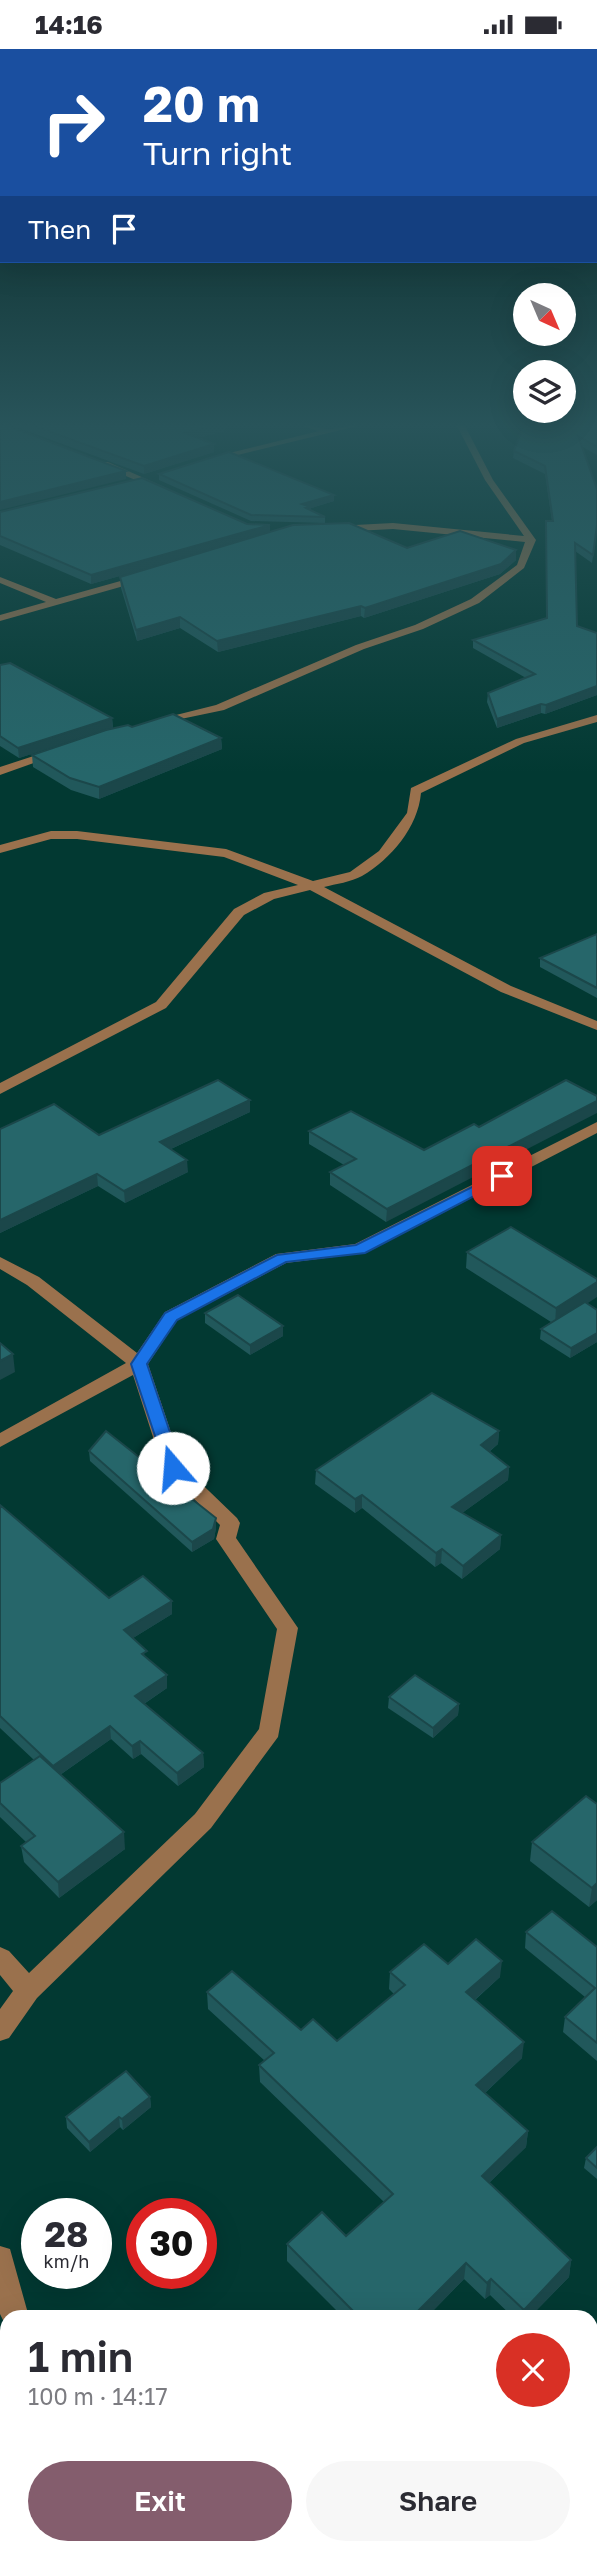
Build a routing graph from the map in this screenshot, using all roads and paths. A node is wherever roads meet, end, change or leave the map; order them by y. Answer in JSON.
{"nodes":[{"id":1,"x":521,"y":539,"type":"edge"},
{"id":2,"x":531,"y":540,"type":"joint"},
{"id":3,"x":160,"y":573,"type":"edge"},
{"id":4,"x":0,"y":580,"type":"edge"},
{"id":5,"x":57,"y":603,"type":"junction"},
{"id":6,"x":0,"y":618,"type":"edge"},
{"id":7,"x":597,"y":718,"type":"edge"},
{"id":8,"x":141,"y":727,"type":"edge"},
{"id":9,"x":64,"y":750,"type":"edge"},
{"id":10,"x":0,"y":771,"type":"edge"},
{"id":11,"x":0,"y":849,"type":"edge"},
{"id":12,"x":313,"y":887,"type":"junction"},
{"id":13,"x":597,"y":1026,"type":"edge"},
{"id":14,"x":0,"y":1089,"type":"edge"},
{"id":15,"x":597,"y":1127,"type":"edge"},
{"id":16,"x":0,"y":1262,"type":"edge"},
{"id":17,"x":139,"y":1364,"type":"junction"},
{"id":18,"x":0,"y":1441,"type":"edge"},
{"id":19,"x":0,"y":1958,"type":"edge"},
{"id":20,"x":28,"y":1990,"type":"junction"},
{"id":21,"x":0,"y":2029,"type":"edge"},
{"id":22,"x":0,"y":2259,"type":"edge"},
{"id":23,"x":13,"y":2310,"type":"edge"}],
"edges":[{"from":1,"to":2,"type":"street"},
{"from":2,"to":8,"type":"street"},
{"from":3,"to":5,"type":"street"},
{"from":4,"to":5,"type":"street"},
{"from":5,"to":6,"type":"street"},
{"from":7,"to":12,"type":"street"},
{"from":9,"to":10,"type":"street"},
{"from":11,"to":12,"type":"street"},
{"from":12,"to":13,"type":"street"},
{"from":12,"to":14,"type":"street"},
{"from":15,"to":17,"type":"street"},
{"from":16,"to":17,"type":"street"},
{"from":17,"to":18,"type":"street"},
{"from":17,"to":20,"type":"street"},
{"from":19,"to":20,"type":"street"},
{"from":20,"to":21,"type":"street"},
{"from":22,"to":23,"type":"street"}]}
